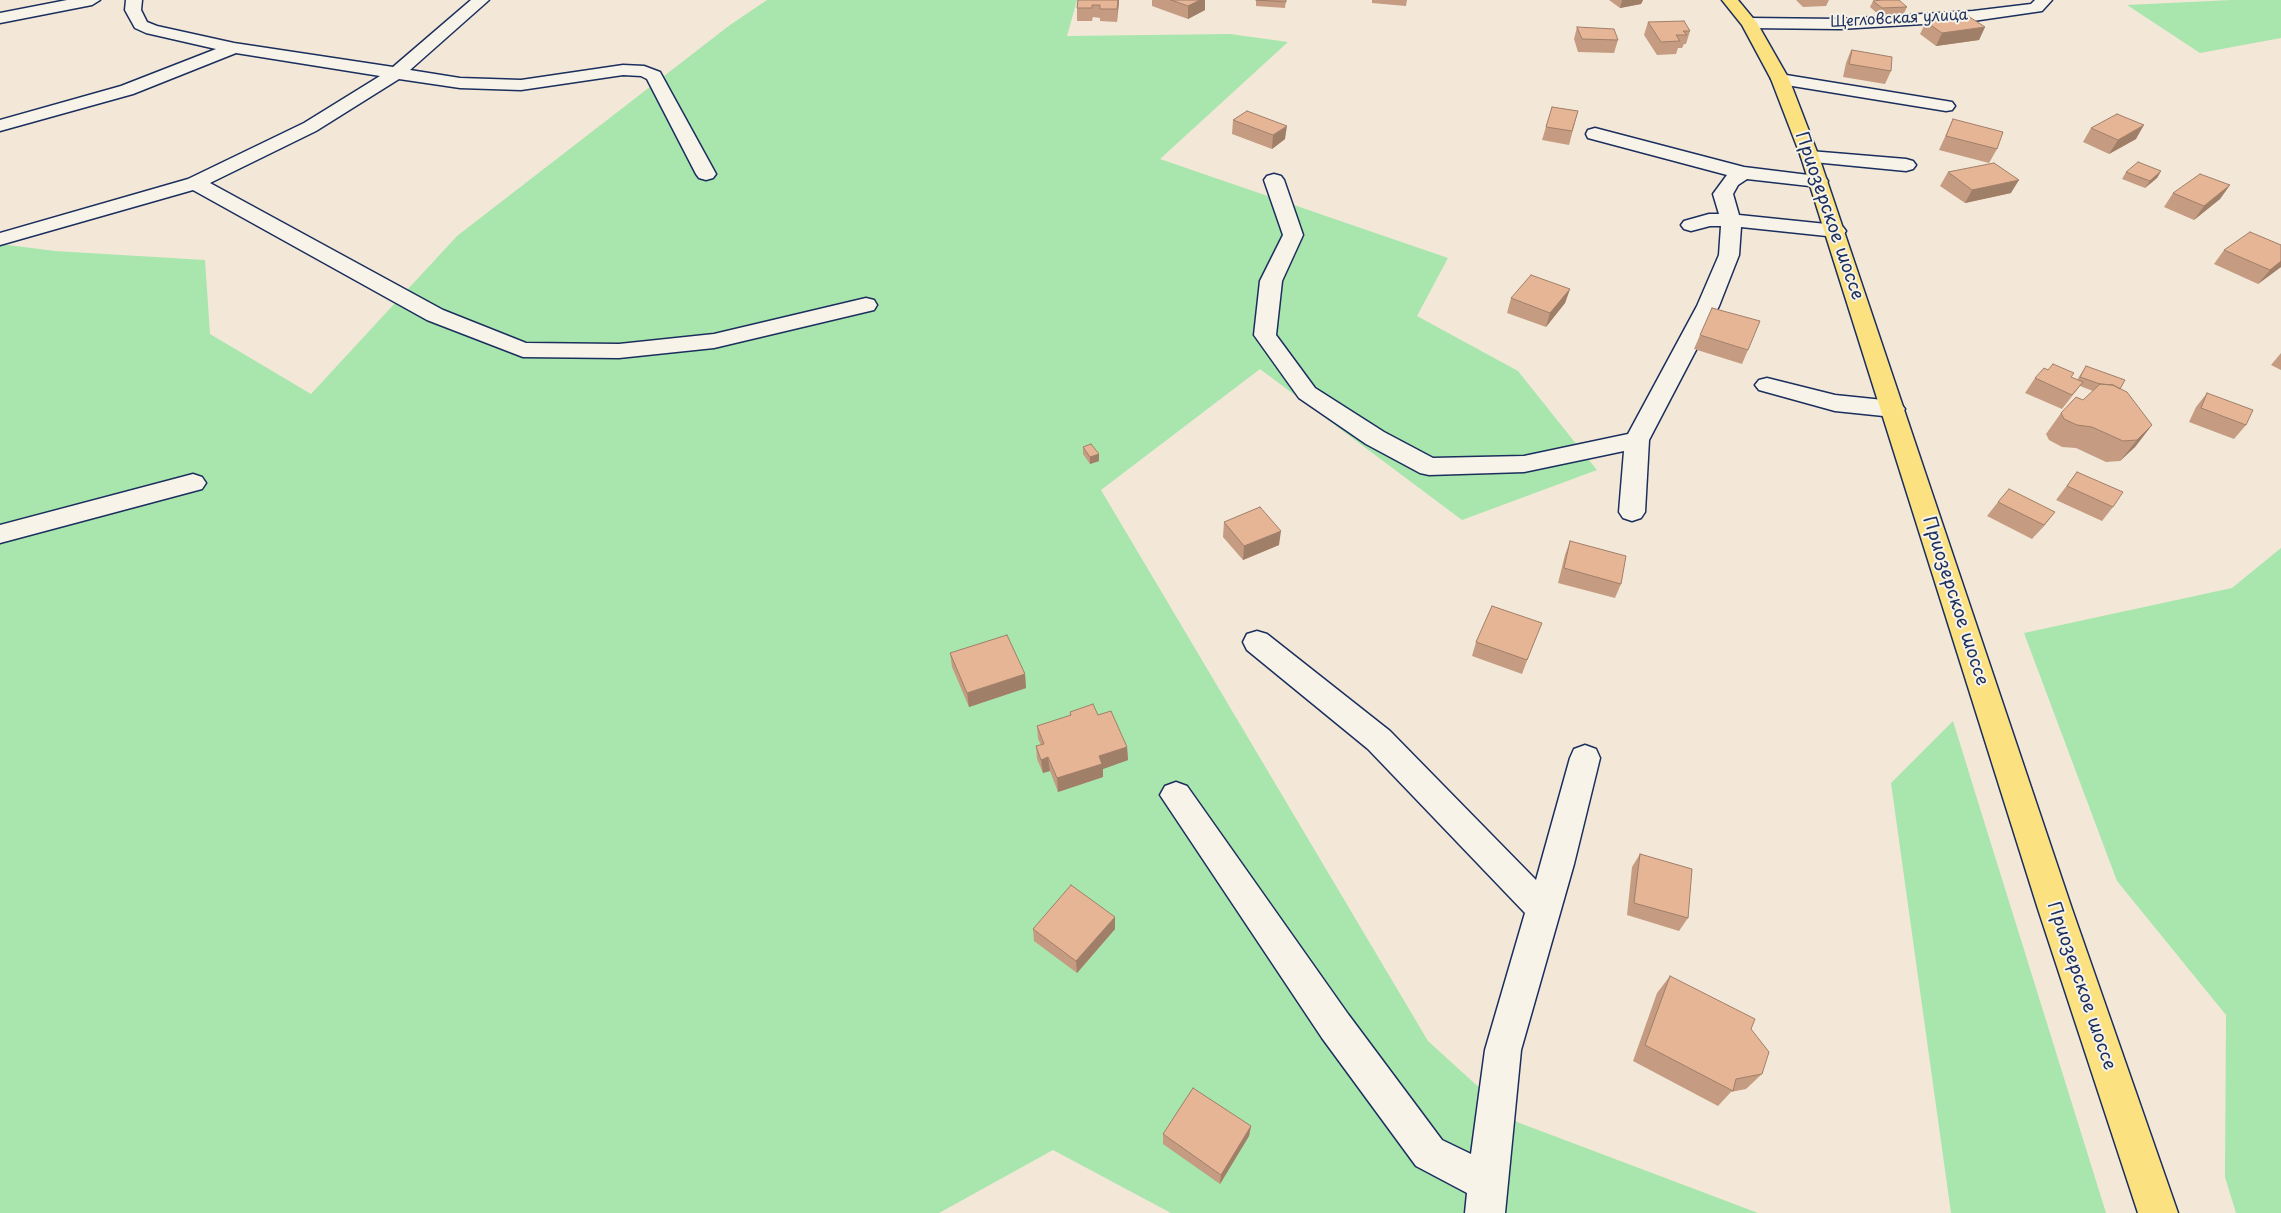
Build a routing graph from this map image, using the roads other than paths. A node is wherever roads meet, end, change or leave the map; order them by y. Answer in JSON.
{"nodes":[{"id":1,"x":92,"y":0,"type":"edge"},
{"id":2,"x":134,"y":0,"type":"edge"},
{"id":3,"x":481,"y":0,"type":"edge"},
{"id":4,"x":1730,"y":0,"type":"edge"},
{"id":5,"x":2044,"y":0,"type":"edge"},
{"id":6,"x":0,"y":18,"type":"edge"},
{"id":7,"x":1749,"y":23,"type":"junction"},
{"id":8,"x":234,"y":48,"type":"junction"},
{"id":9,"x":398,"y":72,"type":"junction"},
{"id":10,"x":1780,"y":78,"type":"junction"},
{"id":11,"x":1946,"y":106,"type":"dead end"},
{"id":12,"x":0,"y":126,"type":"edge"},
{"id":13,"x":1595,"y":134,"type":"dead end"},
{"id":14,"x":1906,"y":165,"type":"dead end"},
{"id":15,"x":1814,"y":169,"type":"junction"},
{"id":16,"x":1743,"y":173,"type":"junction"},
{"id":17,"x":706,"y":174,"type":"dead end"},
{"id":18,"x":1274,"y":180,"type":"dead end"},
{"id":19,"x":195,"y":183,"type":"junction"},
{"id":20,"x":1731,"y":220,"type":"junction"},
{"id":21,"x":1691,"y":225,"type":"dead end"},
{"id":22,"x":1836,"y":231,"type":"junction"},
{"id":23,"x":0,"y":239,"type":"edge"},
{"id":24,"x":866,"y":305,"type":"dead end"},
{"id":25,"x":1766,"y":385,"type":"dead end"},
{"id":26,"x":1893,"y":409,"type":"junction"},
{"id":27,"x":1637,"y":440,"type":"junction"},
{"id":28,"x":193,"y":483,"type":"dead end"},
{"id":29,"x":1632,"y":512,"type":"dead end"},
{"id":30,"x":0,"y":534,"type":"edge"},
{"id":31,"x":1257,"y":642,"type":"dead end"},
{"id":32,"x":1585,"y":758,"type":"dead end"},
{"id":33,"x":1176,"y":796,"type":"dead end"},
{"id":34,"x":1543,"y":909,"type":"junction"},
{"id":35,"x":1486,"y":1198,"type":"edge"},
{"id":36,"x":2158,"y":1213,"type":"edge"}],
"edges":[{"from":1,"to":6,"type":"street"},
{"from":2,"to":8,"type":"street"},
{"from":3,"to":9,"type":"street"},
{"from":4,"to":7,"type":"main road","name":"Приозерское шоссе"},
{"from":5,"to":7,"type":"street","name":"Щегловская улица"},
{"from":7,"to":10,"type":"main road","name":"Приозерское шоссе"},
{"from":8,"to":9,"type":"street"},
{"from":8,"to":12,"type":"street"},
{"from":9,"to":17,"type":"street"},
{"from":9,"to":19,"type":"street"},
{"from":10,"to":11,"type":"street"},
{"from":10,"to":15,"type":"main road","name":"Приозерское шоссе"},
{"from":13,"to":16,"type":"street"},
{"from":14,"to":15,"type":"street"},
{"from":15,"to":16,"type":"street"},
{"from":15,"to":22,"type":"main road","name":"Приозерское шоссе"},
{"from":16,"to":20,"type":"street"},
{"from":18,"to":27,"type":"street"},
{"from":19,"to":23,"type":"street"},
{"from":19,"to":24,"type":"street"},
{"from":20,"to":21,"type":"street"},
{"from":20,"to":22,"type":"street"},
{"from":20,"to":27,"type":"street"},
{"from":22,"to":26,"type":"main road","name":"Приозерское шоссе"},
{"from":25,"to":26,"type":"street"},
{"from":26,"to":36,"type":"main road","name":"Приозерское шоссе"},
{"from":27,"to":29,"type":"street"},
{"from":28,"to":30,"type":"street"},
{"from":31,"to":34,"type":"street"},
{"from":32,"to":34,"type":"street"},
{"from":33,"to":35,"type":"street"},
{"from":34,"to":35,"type":"street"}]}
